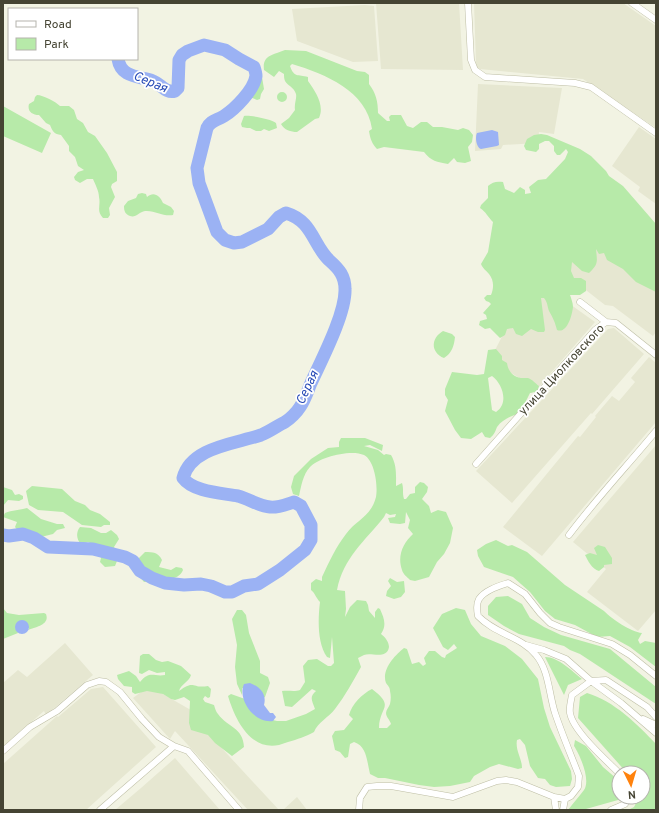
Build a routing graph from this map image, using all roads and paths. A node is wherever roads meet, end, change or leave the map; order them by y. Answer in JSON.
{"nodes":[{"id":1,"x":468,"y":3,"type":"edge"},
{"id":2,"x":632,"y":3,"type":"edge"},
{"id":3,"x":638,"y":3,"type":"edge"},
{"id":4,"x":642,"y":10,"type":"junction"},
{"id":5,"x":656,"y":20,"type":"edge"},
{"id":6,"x":656,"y":133,"type":"edge"},
{"id":7,"x":580,"y":302,"type":"dead end"},
{"id":8,"x":606,"y":322,"type":"junction"},
{"id":9,"x":656,"y":355,"type":"edge"},
{"id":10,"x":656,"y":431,"type":"edge"},
{"id":11,"x":476,"y":464,"type":"dead end"},
{"id":12,"x":569,"y":535,"type":"dead end"},
{"id":13,"x":525,"y":644,"type":"junction"},
{"id":14,"x":656,"y":676,"type":"edge"},
{"id":15,"x":591,"y":681,"type":"junction"},
{"id":16,"x":656,"y":717,"type":"edge"},
{"id":17,"x":638,"y":718,"type":"junction"},
{"id":18,"x":656,"y":725,"type":"edge"},
{"id":19,"x":656,"y":733,"type":"edge"},
{"id":20,"x":174,"y":746,"type":"junction"},
{"id":21,"x":3,"y":751,"type":"edge"},
{"id":22,"x":611,"y":765,"type":"edge"},
{"id":23,"x":554,"y":797,"type":"junction"},
{"id":24,"x":565,"y":799,"type":"junction"},
{"id":25,"x":623,"y":805,"type":"edge"},
{"id":26,"x":100,"y":810,"type":"edge"},
{"id":27,"x":239,"y":810,"type":"edge"},
{"id":28,"x":359,"y":810,"type":"edge"},
{"id":29,"x":556,"y":810,"type":"edge"},
{"id":30,"x":563,"y":810,"type":"edge"},
{"id":31,"x":611,"y":810,"type":"edge"}],
"edges":[{"from":1,"to":6,"type":"street"},
{"from":2,"to":4,"type":"street"},
{"from":3,"to":4,"type":"street"},
{"from":4,"to":5,"type":"street"},
{"from":7,"to":8,"type":"street"},
{"from":8,"to":9,"type":"street","name":"улица Циолковского"},
{"from":8,"to":11,"type":"street","name":"улица Циолковского"},
{"from":10,"to":12,"type":"street"},
{"from":13,"to":14,"type":"street"},
{"from":13,"to":15,"type":"street"},
{"from":13,"to":24,"type":"street"},
{"from":15,"to":16,"type":"street"},
{"from":15,"to":17,"type":"street"},
{"from":15,"to":22,"type":"street"},
{"from":17,"to":18,"type":"street"},
{"from":17,"to":19,"type":"street"},
{"from":20,"to":21,"type":"street"},
{"from":20,"to":26,"type":"street"},
{"from":20,"to":27,"type":"street"},
{"from":23,"to":24,"type":"street"},
{"from":23,"to":28,"type":"street"},
{"from":23,"to":29,"type":"street"},
{"from":24,"to":30,"type":"street"},
{"from":25,"to":31,"type":"street"}]}
